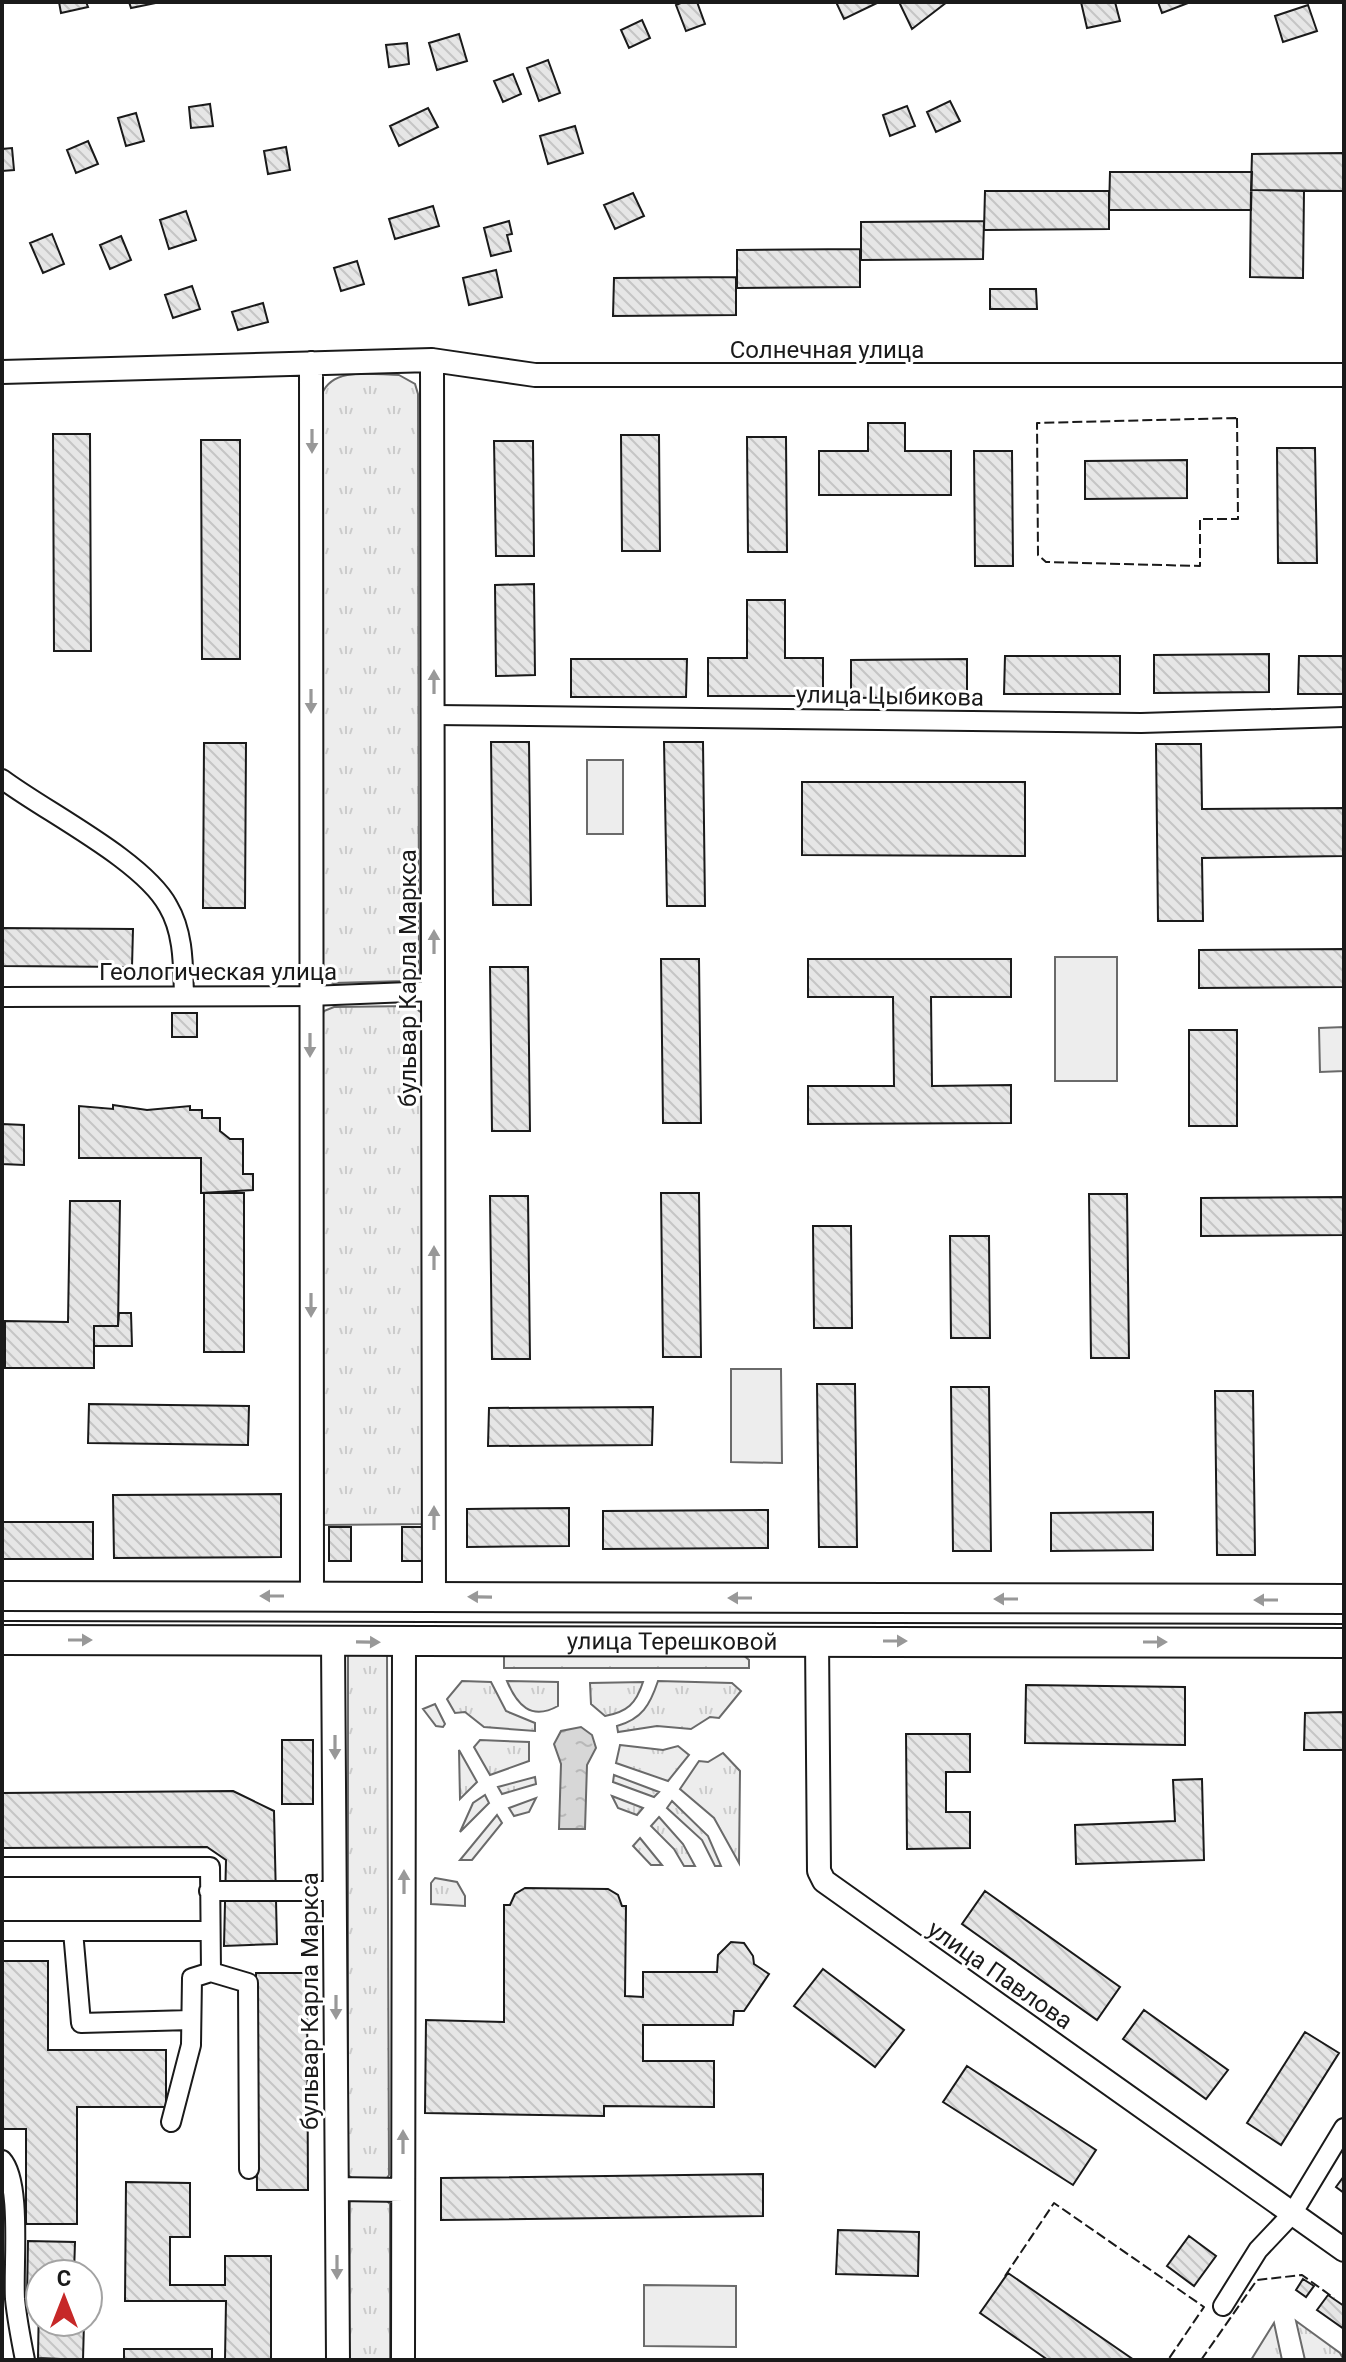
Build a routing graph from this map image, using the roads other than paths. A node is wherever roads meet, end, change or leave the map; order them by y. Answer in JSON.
{"nodes":[{"id":1,"x":432,"y":360,"type":"junction"},
{"id":2,"x":311,"y":363,"type":"junction"},
{"id":3,"x":6,"y":372,"type":"edge"},
{"id":4,"x":1344,"y":375,"type":"edge"},
{"id":5,"x":434,"y":715,"type":"junction"},
{"id":6,"x":1344,"y":717,"type":"edge"},
{"id":7,"x":2,"y":779,"type":"edge"},
{"id":8,"x":434,"y":991,"type":"junction"},
{"id":9,"x":184,"y":996,"type":"junction"},
{"id":10,"x":310,"y":996,"type":"junction"},
{"id":11,"x":2,"y":997,"type":"edge"},
{"id":12,"x":2,"y":1596,"type":"edge"},
{"id":13,"x":312,"y":1596,"type":"junction"},
{"id":14,"x":434,"y":1596,"type":"junction"},
{"id":15,"x":818,"y":1598,"type":"junction"},
{"id":16,"x":1344,"y":1599,"type":"edge"},
{"id":17,"x":2,"y":1640,"type":"edge"},
{"id":18,"x":817,"y":1640,"type":"junction"},
{"id":19,"x":333,"y":1641,"type":"junction"},
{"id":20,"x":404,"y":1642,"type":"junction"},
{"id":21,"x":1344,"y":1643,"type":"edge"},
{"id":22,"x":2,"y":1867,"type":"edge"},
{"id":23,"x":209,"y":1891,"type":"junction"},
{"id":24,"x":335,"y":1891,"type":"junction"},
{"id":25,"x":2,"y":1931,"type":"edge"},
{"id":26,"x":73,"y":1931,"type":"junction"},
{"id":27,"x":210,"y":1931,"type":"junction"},
{"id":28,"x":211,"y":1972,"type":"junction"},
{"id":29,"x":191,"y":2020,"type":"junction"},
{"id":30,"x":171,"y":2122,"type":"dead end"},
{"id":31,"x":1344,"y":2128,"type":"edge"},
{"id":32,"x":2,"y":2160,"type":"edge"},
{"id":33,"x":249,"y":2169,"type":"dead end"},
{"id":34,"x":337,"y":2189,"type":"junction"},
{"id":35,"x":403,"y":2190,"type":"junction"},
{"id":36,"x":1292,"y":2214,"type":"junction"},
{"id":37,"x":1344,"y":2250,"type":"edge"},
{"id":38,"x":1223,"y":2306,"type":"dead end"},
{"id":39,"x":25,"y":2360,"type":"edge"},
{"id":40,"x":338,"y":2360,"type":"edge"},
{"id":41,"x":403,"y":2360,"type":"edge"}],
"edges":[{"from":1,"to":2,"type":"street","name":"Солнечная улица"},
{"from":1,"to":4,"type":"street","name":"Солнечная улица"},
{"from":5,"to":1,"type":"street","name":"бульвар Карла Маркса","one_way":true},
{"from":2,"to":3,"type":"street","name":"Солнечная улица"},
{"from":2,"to":10,"type":"street","one_way":true},
{"from":5,"to":6,"type":"street","name":"улица Цыбикова"},
{"from":8,"to":5,"type":"street","name":"бульвар Карла Маркса","one_way":true},
{"from":7,"to":9,"type":"street"},
{"from":8,"to":10,"type":"street","name":"Геологическая улица"},
{"from":14,"to":8,"type":"street","name":"бульвар Карла Маркса","one_way":true},
{"from":9,"to":10,"type":"street","name":"Геологическая улица"},
{"from":9,"to":11,"type":"street","name":"Геологическая улица"},
{"from":10,"to":13,"type":"street","one_way":true},
{"from":13,"to":12,"type":"main road","name":"улица Терешковой","one_way":true},
{"from":13,"to":14,"type":"main road","name":"улица Терешковой"},
{"from":15,"to":14,"type":"main road","name":"улица Терешковой","one_way":true},
{"from":16,"to":15,"type":"main road","name":"улица Терешковой","one_way":true},
{"from":15,"to":18,"type":"main road"},
{"from":17,"to":19,"type":"main road","name":"улица Терешковой","one_way":true},
{"from":18,"to":20,"type":"main road","name":"улица Терешковой"},
{"from":18,"to":21,"type":"main road","name":"улица Терешковой","one_way":true},
{"from":18,"to":36,"type":"street","name":"улица Павлова"},
{"from":19,"to":20,"type":"main road","name":"улица Терешковой","one_way":true},
{"from":19,"to":24,"type":"street","name":"бульвар Карла Маркса","one_way":true},
{"from":35,"to":20,"type":"street","one_way":true},
{"from":22,"to":23,"type":"street"},
{"from":23,"to":24,"type":"street"},
{"from":23,"to":27,"type":"street"},
{"from":24,"to":34,"type":"street","name":"бульвар Карла Маркса","one_way":true},
{"from":25,"to":26,"type":"street"},
{"from":26,"to":27,"type":"street"},
{"from":26,"to":29,"type":"street"},
{"from":27,"to":28,"type":"street"},
{"from":28,"to":29,"type":"street"},
{"from":28,"to":33,"type":"street"},
{"from":29,"to":30,"type":"street"},
{"from":31,"to":36,"type":"street"},
{"from":32,"to":39,"type":"street"},
{"from":34,"to":35,"type":"street"},
{"from":34,"to":40,"type":"street","name":"бульвар Карла Маркса","one_way":true},
{"from":35,"to":41,"type":"street"},
{"from":36,"to":37,"type":"street","name":"улица Павлова"},
{"from":36,"to":38,"type":"street"}]}
